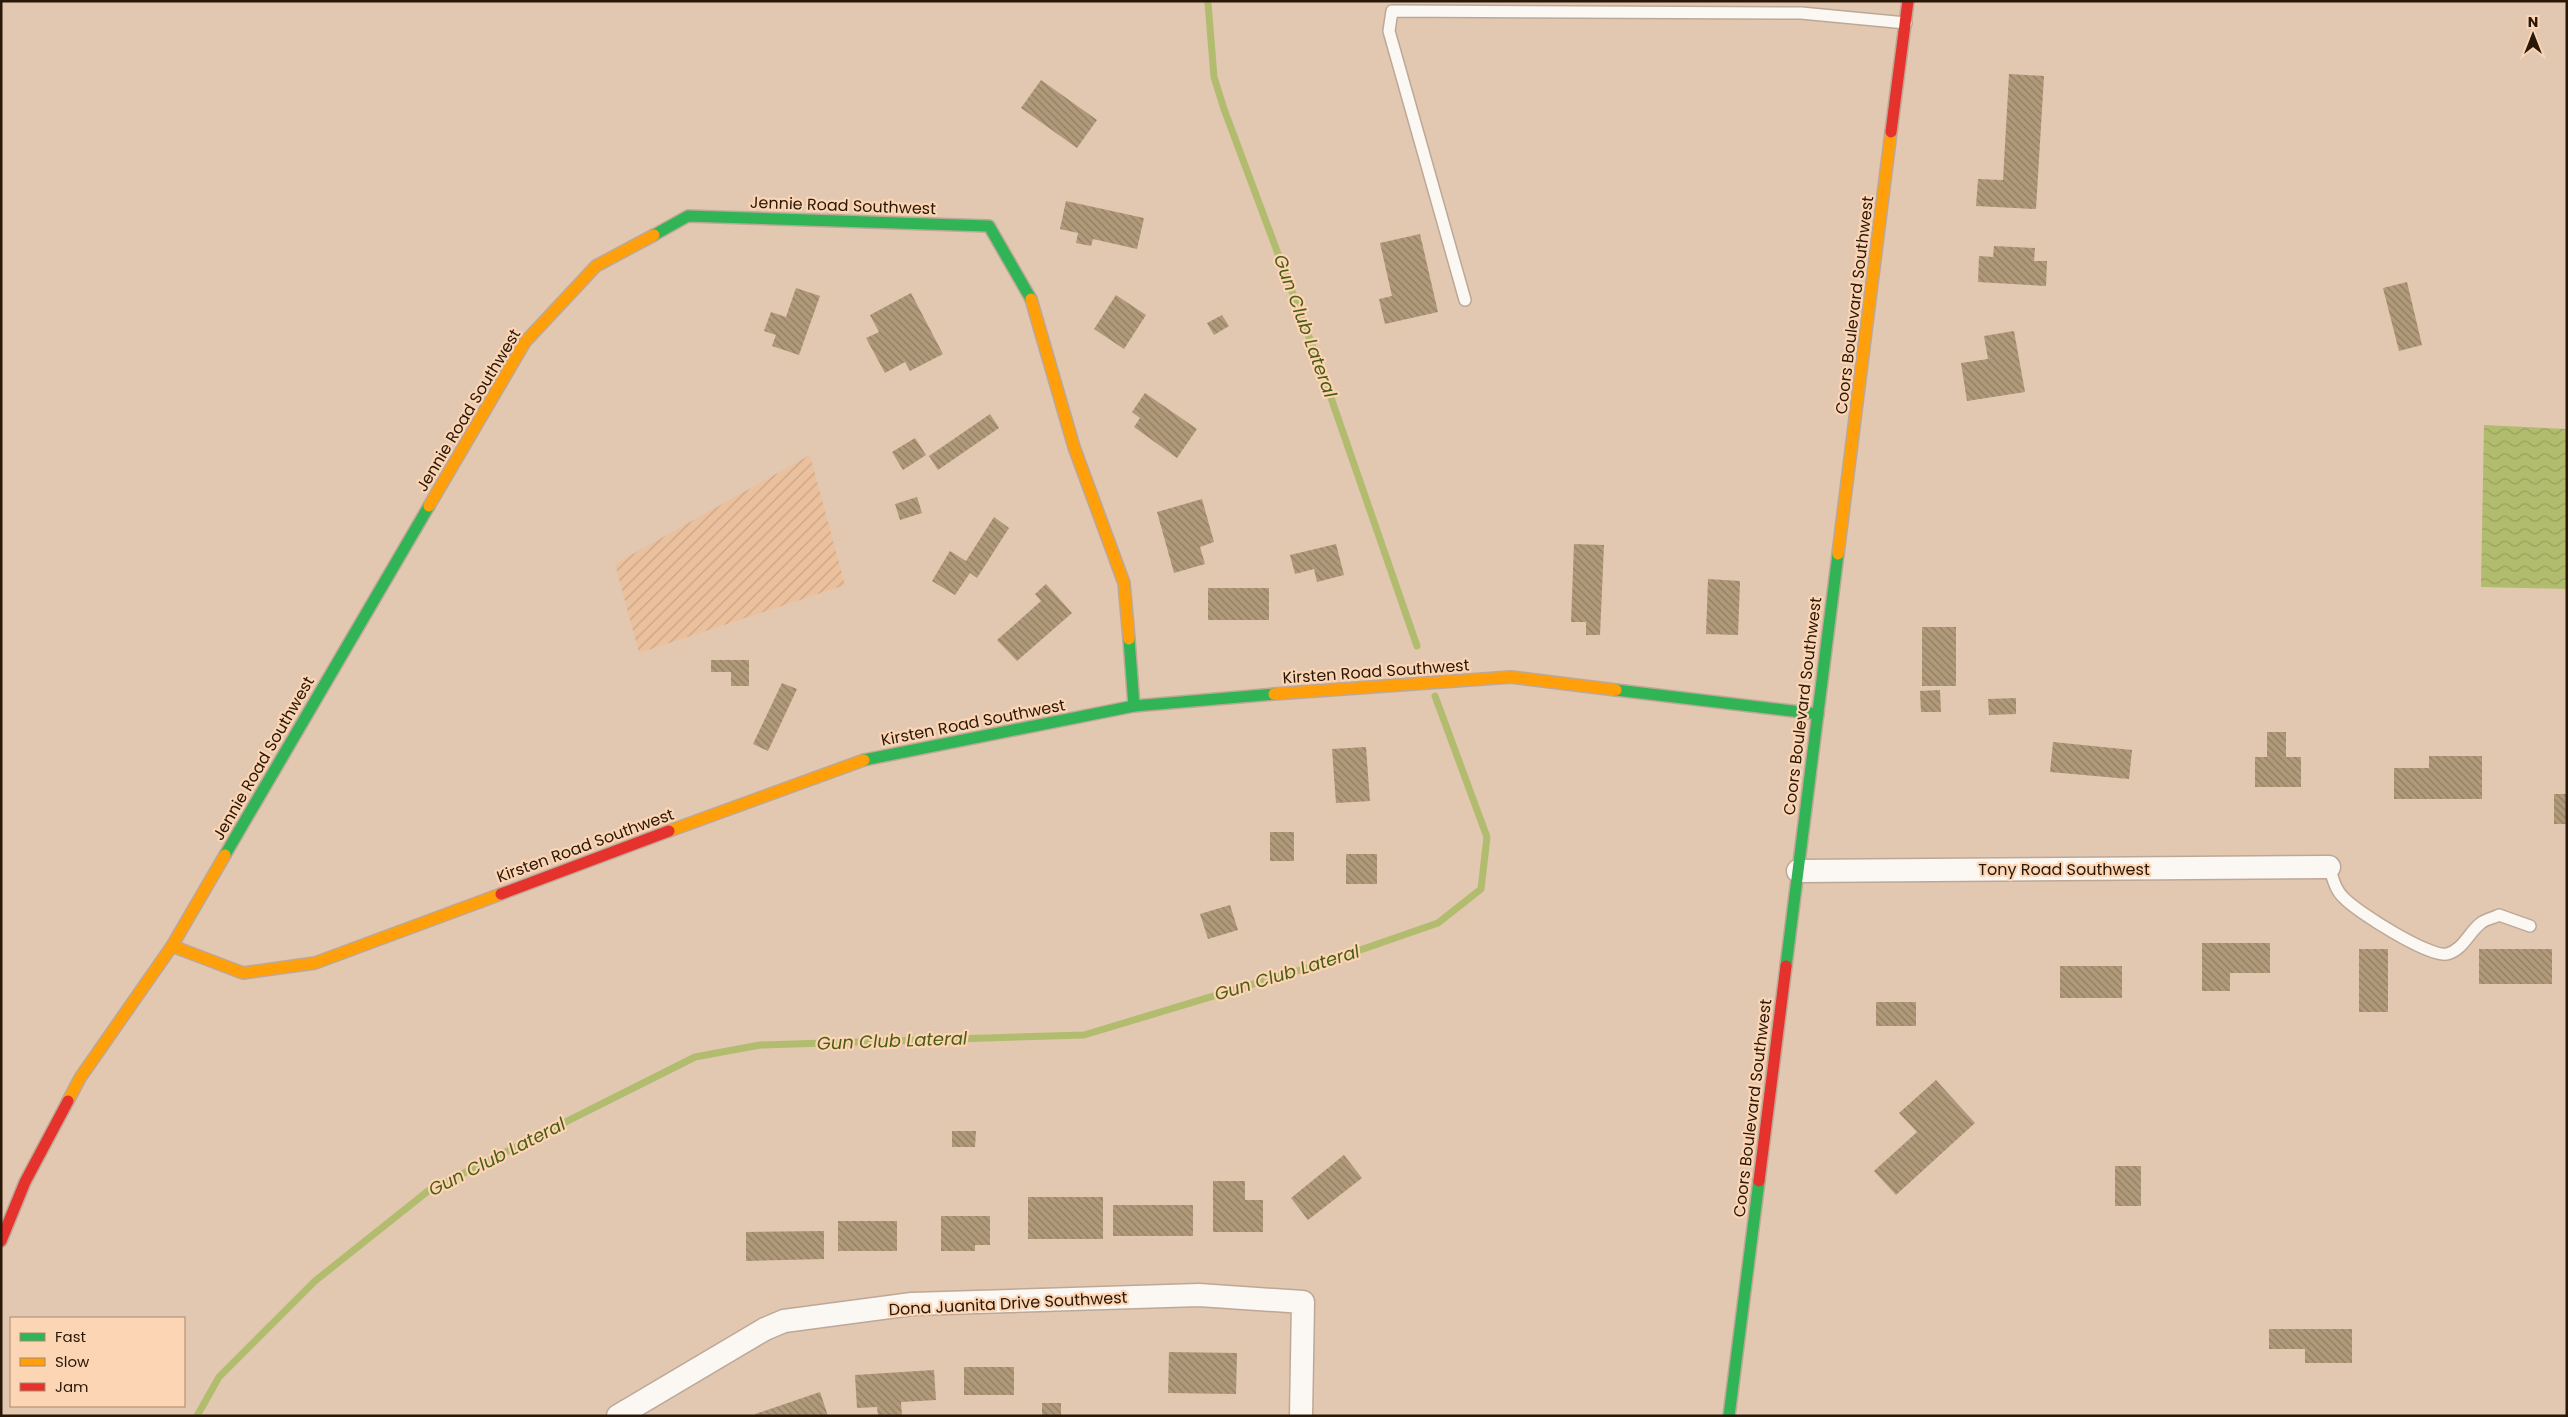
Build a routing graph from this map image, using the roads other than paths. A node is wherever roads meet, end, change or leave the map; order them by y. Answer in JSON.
{"nodes":[{"id":1,"x":1908,"y":1,"type":"edge"},
{"id":2,"x":1906,"y":24,"type":"junction"},
{"id":3,"x":1465,"y":300,"type":"dead end"},
{"id":4,"x":1134,"y":706,"type":"junction"},
{"id":5,"x":1818,"y":714,"type":"junction"},
{"id":6,"x":2329,"y":867,"type":"joint"},
{"id":7,"x":1798,"y":871,"type":"junction"},
{"id":8,"x":2530,"y":926,"type":"dead end"},
{"id":9,"x":172,"y":946,"type":"junction"},
{"id":10,"x":1,"y":1241,"type":"edge"},
{"id":11,"x":618,"y":1416,"type":"edge"},
{"id":12,"x":1301,"y":1416,"type":"edge"},
{"id":13,"x":1730,"y":1416,"type":"edge"}],
"edges":[{"from":1,"to":2,"type":"street","name":"Coors Boulevard Southwest"},
{"from":2,"to":3,"type":"lane"},
{"from":2,"to":5,"type":"street","name":"Coors Boulevard Southwest"},
{"from":4,"to":5,"type":"street","name":"Kirsten Road Southwest"},
{"from":4,"to":9,"type":"street","name":"Kirsten Road Southwest"},
{"from":4,"to":9,"type":"street","name":"Jennie Road Southwest"},
{"from":5,"to":7,"type":"street","name":"Coors Boulevard Southwest"},
{"from":6,"to":7,"type":"street","name":"Tony Road Southwest"},
{"from":6,"to":8,"type":"lane"},
{"from":7,"to":13,"type":"street","name":"Coors Boulevard Southwest"},
{"from":9,"to":10,"type":"street","name":"Jennie Road Southwest"},
{"from":11,"to":12,"type":"street","name":"Dona Juanita Drive Southwest"}]}
